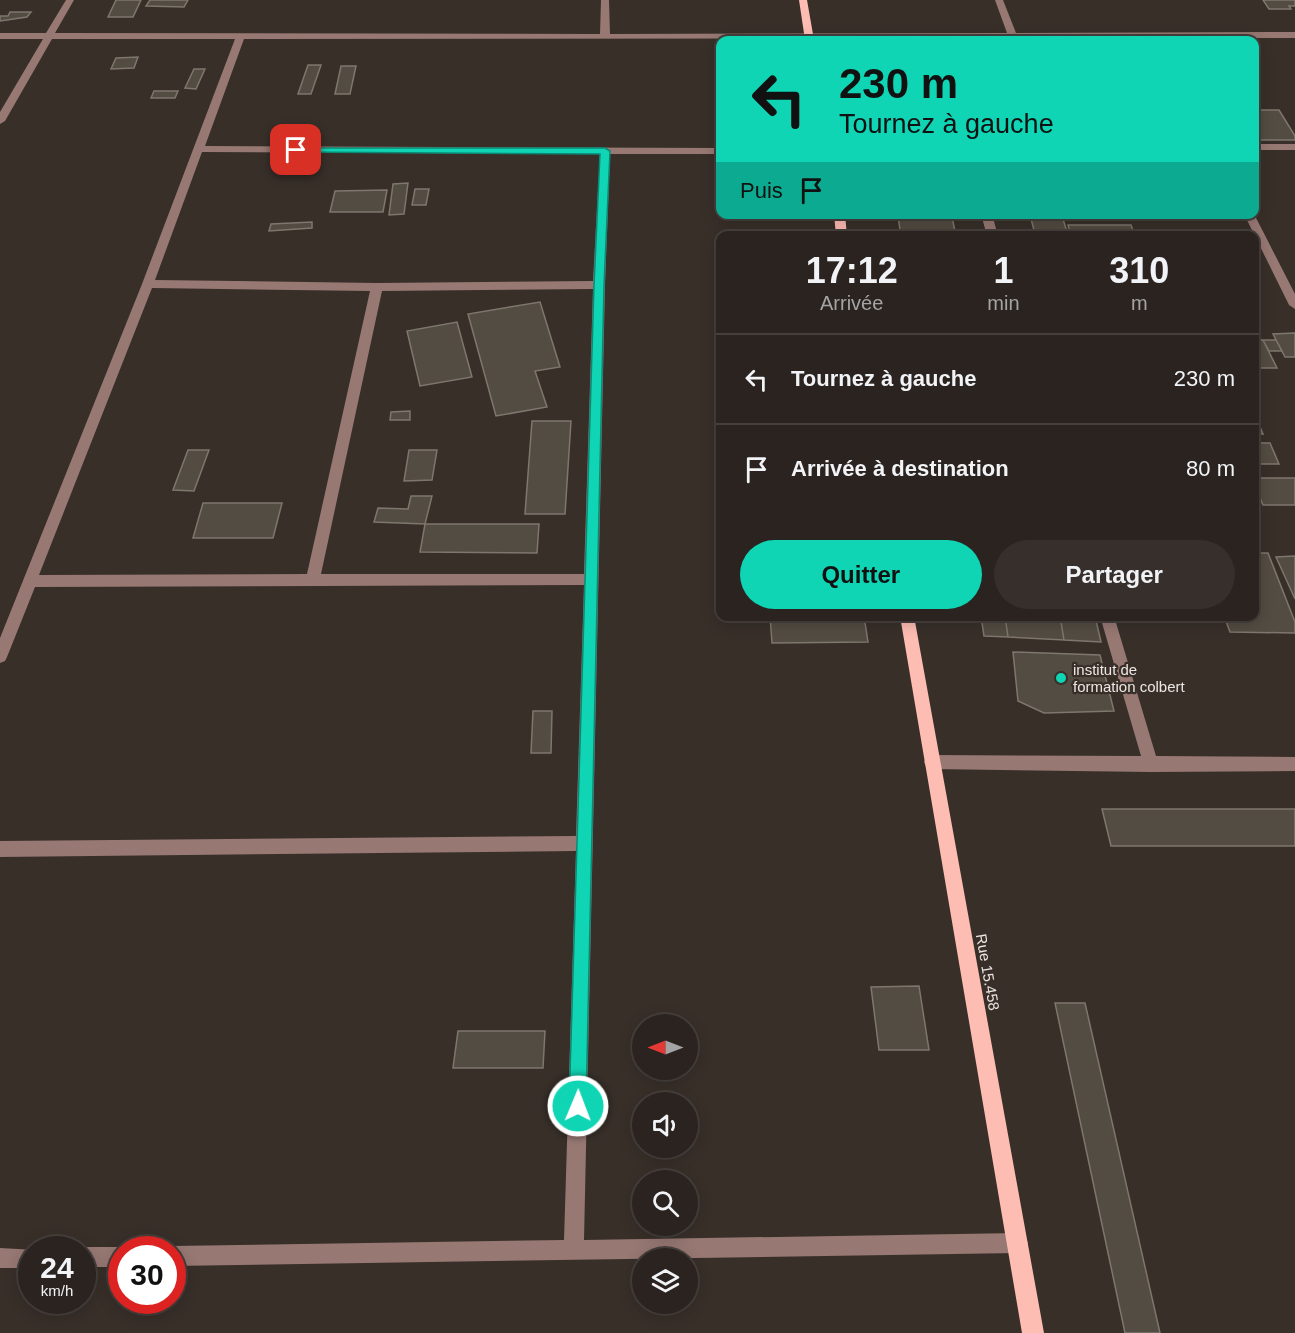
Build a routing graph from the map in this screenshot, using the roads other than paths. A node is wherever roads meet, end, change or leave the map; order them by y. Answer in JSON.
{"nodes":[{"id":1,"x":70,"y":0,"type":"edge"},
{"id":2,"x":605,"y":0,"type":"edge"},
{"id":3,"x":803,"y":0,"type":"edge"},
{"id":4,"x":999,"y":0,"type":"edge"},
{"id":5,"x":1295,"y":35,"type":"edge"},
{"id":6,"x":0,"y":36,"type":"edge"},
{"id":7,"x":50,"y":36,"type":"junction"},
{"id":8,"x":809,"y":36,"type":"edge"},
{"id":9,"x":1013,"y":36,"type":"joint"},
{"id":10,"x":605,"y":37,"type":"junction"},
{"id":11,"x":240,"y":38,"type":"junction"},
{"id":12,"x":716,"y":38,"type":"edge"},
{"id":13,"x":0,"y":121,"type":"edge"},
{"id":14,"x":1259,"y":147,"type":"edge"},
{"id":15,"x":1295,"y":147,"type":"edge"},
{"id":16,"x":200,"y":149,"type":"junction"},
{"id":17,"x":605,"y":151,"type":"junction"},
{"id":18,"x":716,"y":151,"type":"edge"},
{"id":19,"x":1259,"y":234,"type":"edge"},
{"id":20,"x":148,"y":284,"type":"junction"},
{"id":21,"x":599,"y":285,"type":"junction"},
{"id":22,"x":377,"y":287,"type":"junction"},
{"id":23,"x":1295,"y":305,"type":"edge"},
{"id":24,"x":592,"y":579,"type":"junction"},
{"id":25,"x":30,"y":580,"type":"junction"},
{"id":26,"x":313,"y":580,"type":"junction"},
{"id":27,"x":909,"y":621,"type":"edge"},
{"id":28,"x":1108,"y":621,"type":"edge"},
{"id":29,"x":0,"y":657,"type":"edge"},
{"id":30,"x":932,"y":762,"type":"junction"},
{"id":31,"x":1295,"y":764,"type":"edge"},
{"id":32,"x":1151,"y":765,"type":"junction"},
{"id":33,"x":584,"y":843,"type":"junction"},
{"id":34,"x":0,"y":849,"type":"edge"},
{"id":35,"x":1018,"y":1243,"type":"junction"},
{"id":36,"x":574,"y":1250,"type":"junction"},
{"id":37,"x":186,"y":1256,"type":"edge"},
{"id":38,"x":0,"y":1258,"type":"edge"},
{"id":39,"x":18,"y":1258,"type":"edge"},
{"id":40,"x":1033,"y":1333,"type":"edge"}],
"edges":[{"from":1,"to":7,"type":"street"},
{"from":2,"to":10,"type":"street"},
{"from":3,"to":8,"type":"main road"},
{"from":4,"to":9,"type":"street"},
{"from":5,"to":9,"type":"street"},
{"from":6,"to":7,"type":"street"},
{"from":7,"to":11,"type":"street"},
{"from":7,"to":13,"type":"street"},
{"from":10,"to":11,"type":"street"},
{"from":10,"to":12,"type":"street"},
{"from":11,"to":16,"type":"street"},
{"from":14,"to":15,"type":"street"},
{"from":16,"to":17,"type":"street"},
{"from":16,"to":20,"type":"street"},
{"from":17,"to":18,"type":"street"},
{"from":17,"to":21,"type":"street"},
{"from":19,"to":23,"type":"street"},
{"from":20,"to":22,"type":"street"},
{"from":20,"to":25,"type":"street"},
{"from":21,"to":22,"type":"street"},
{"from":21,"to":24,"type":"street"},
{"from":22,"to":26,"type":"street"},
{"from":24,"to":26,"type":"street"},
{"from":24,"to":33,"type":"street"},
{"from":25,"to":26,"type":"street"},
{"from":25,"to":29,"type":"street"},
{"from":27,"to":30,"type":"main road","name":"Rue 15.458"},
{"from":28,"to":32,"type":"street"},
{"from":30,"to":32,"type":"street"},
{"from":30,"to":35,"type":"main road","name":"Rue 15.458"},
{"from":31,"to":32,"type":"street"},
{"from":33,"to":34,"type":"street"},
{"from":33,"to":36,"type":"street"},
{"from":35,"to":36,"type":"street"},
{"from":35,"to":40,"type":"main road","name":"Rue 15.458"},
{"from":36,"to":37,"type":"street"},
{"from":38,"to":39,"type":"street"}]}
